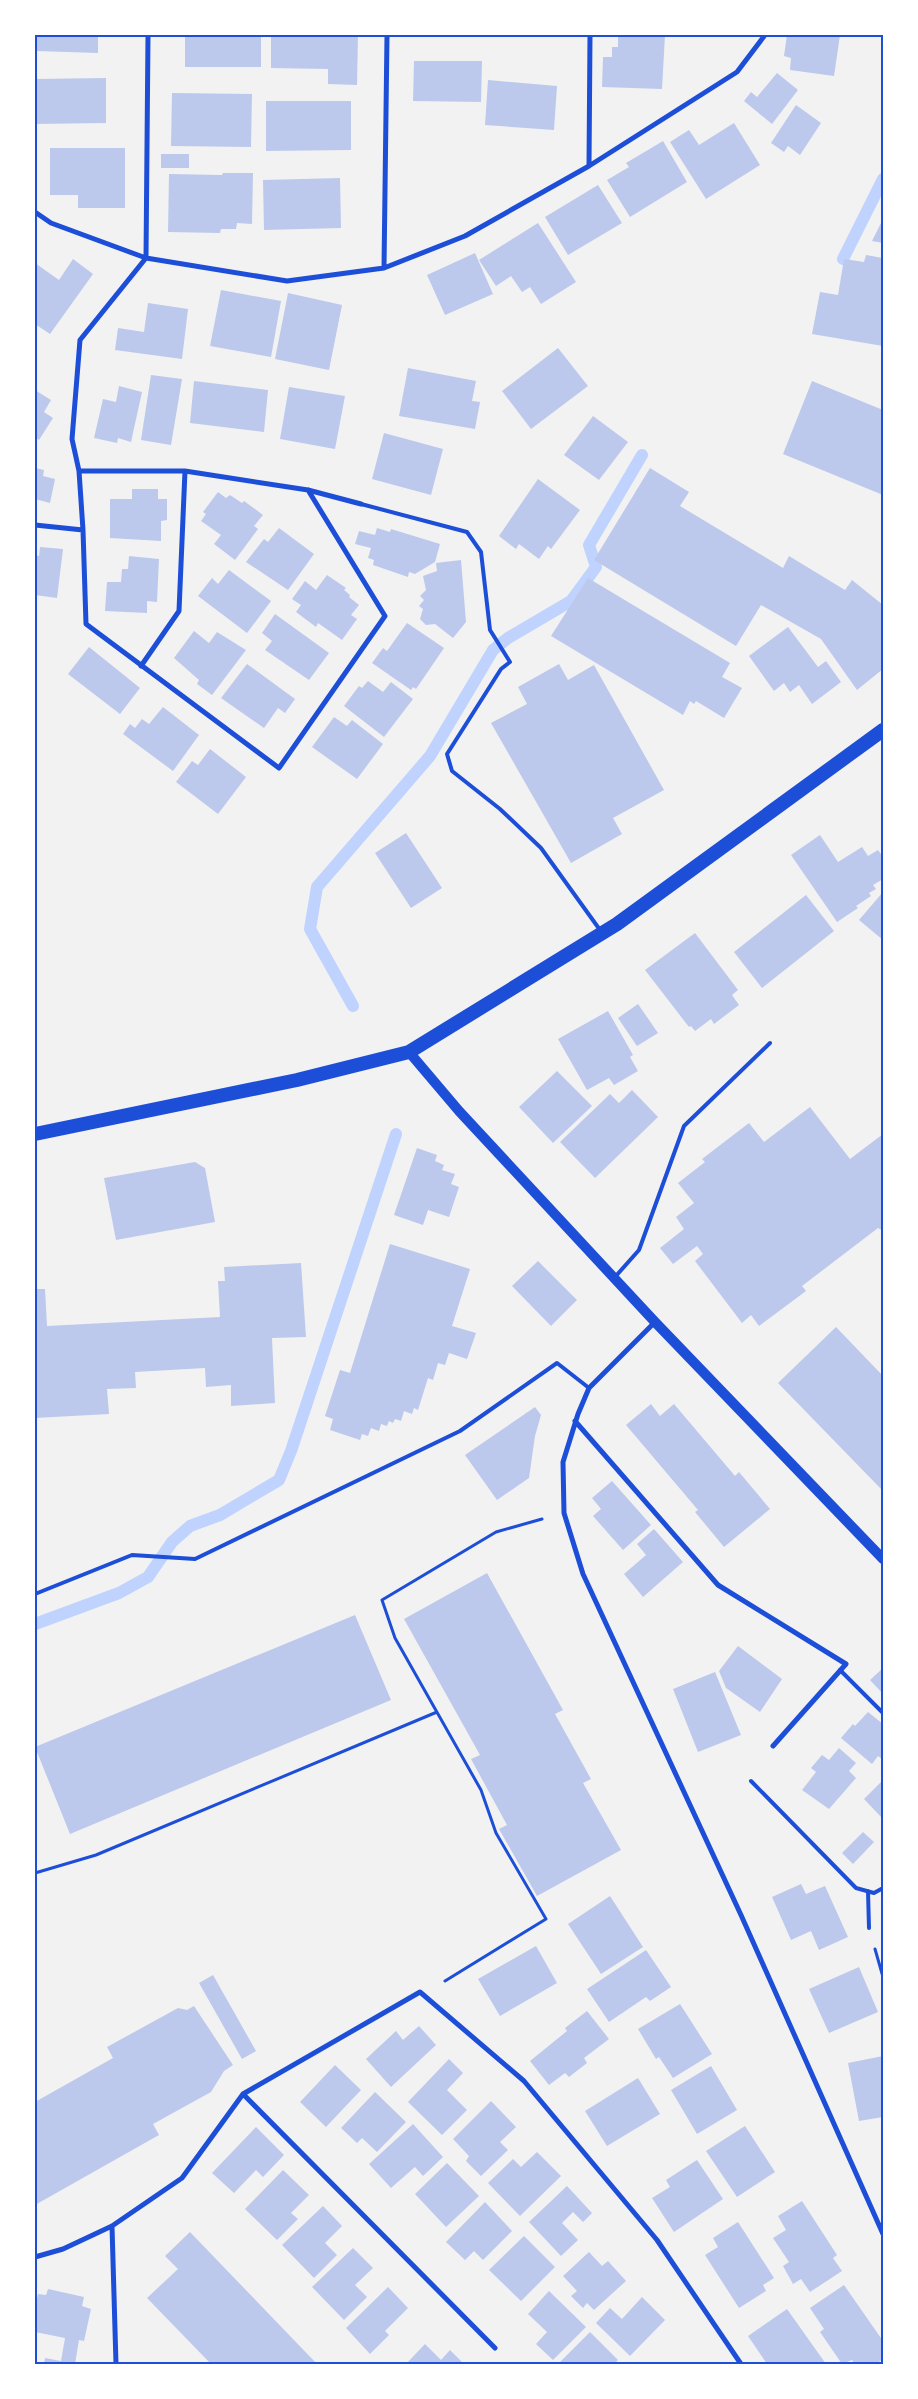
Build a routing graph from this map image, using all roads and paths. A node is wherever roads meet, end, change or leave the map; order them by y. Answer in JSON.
{"nodes":[{"id":1,"x":148,"y":35,"type":"edge"},
{"id":2,"x":387,"y":35,"type":"edge"},
{"id":3,"x":590,"y":35,"type":"edge"},
{"id":4,"x":765,"y":35,"type":"edge"},
{"id":5,"x":589,"y":166,"type":"junction"},
{"id":6,"x":35,"y":212,"type":"edge"},
{"id":7,"x":146,"y":258,"type":"junction"},
{"id":8,"x":384,"y":268,"type":"junction"},
{"id":9,"x":79,"y":471,"type":"junction"},
{"id":10,"x":185,"y":471,"type":"junction"},
{"id":11,"x":308,"y":490,"type":"junction"},
{"id":12,"x":361,"y":504,"type":"joint"},
{"id":13,"x":35,"y":524,"type":"edge"},
{"id":14,"x":83,"y":530,"type":"junction"},
{"id":15,"x":141,"y":666,"type":"junction"},
{"id":16,"x":883,"y":730,"type":"edge"},
{"id":17,"x":602,"y":932,"type":"junction"},
{"id":18,"x":770,"y":1042,"type":"dead end"},
{"id":19,"x":409,"y":1052,"type":"junction"},
{"id":20,"x":35,"y":1134,"type":"edge"},
{"id":21,"x":614,"y":1278,"type":"junction"},
{"id":22,"x":656,"y":1322,"type":"junction"},
{"id":23,"x":589,"y":1388,"type":"junction"},
{"id":24,"x":575,"y":1421,"type":"junction"},
{"id":25,"x":534,"y":1521,"type":"dead end"},
{"id":26,"x":883,"y":1560,"type":"edge"},
{"id":27,"x":35,"y":1594,"type":"edge"},
{"id":28,"x":840,"y":1670,"type":"junction"},
{"id":29,"x":437,"y":1712,"type":"junction"},
{"id":30,"x":883,"y":1713,"type":"edge"},
{"id":31,"x":773,"y":1746,"type":"dead end"},
{"id":32,"x":751,"y":1781,"type":"dead end"},
{"id":33,"x":35,"y":1872,"type":"edge"},
{"id":34,"x":883,"y":1888,"type":"edge"},
{"id":35,"x":868,"y":1891,"type":"junction"},
{"id":36,"x":869,"y":1928,"type":"dead end"},
{"id":37,"x":424,"y":1994,"type":"junction"},
{"id":38,"x":243,"y":2094,"type":"junction"},
{"id":39,"x":112,"y":2226,"type":"junction"},
{"id":40,"x":883,"y":2234,"type":"edge"},
{"id":41,"x":35,"y":2258,"type":"edge"},
{"id":42,"x":495,"y":2348,"type":"dead end"},
{"id":43,"x":116,"y":2364,"type":"edge"},
{"id":44,"x":741,"y":2364,"type":"edge"}],
"edges":[{"from":1,"to":7,"type":"street"},
{"from":2,"to":8,"type":"street"},
{"from":3,"to":5,"type":"street"},
{"from":4,"to":5,"type":"street"},
{"from":5,"to":8,"type":"street"},
{"from":6,"to":7,"type":"street"},
{"from":7,"to":8,"type":"street"},
{"from":7,"to":9,"type":"street"},
{"from":9,"to":10,"type":"street"},
{"from":9,"to":14,"type":"street"},
{"from":10,"to":11,"type":"street"},
{"from":10,"to":15,"type":"street"},
{"from":11,"to":12,"type":"street"},
{"from":11,"to":15,"type":"street"},
{"from":12,"to":17,"type":"lane"},
{"from":13,"to":14,"type":"street"},
{"from":14,"to":15,"type":"street"},
{"from":16,"to":17,"type":"highway"},
{"from":17,"to":19,"type":"highway"},
{"from":18,"to":21,"type":"lane"},
{"from":19,"to":20,"type":"highway"},
{"from":19,"to":21,"type":"main road"},
{"from":21,"to":22,"type":"main road"},
{"from":22,"to":23,"type":"street"},
{"from":22,"to":26,"type":"main road"},
{"from":23,"to":24,"type":"street"},
{"from":23,"to":27,"type":"lane"},
{"from":24,"to":28,"type":"street"},
{"from":24,"to":40,"type":"street"},
{"from":25,"to":29,"type":"path"},
{"from":28,"to":30,"type":"lane"},
{"from":28,"to":31,"type":"street"},
{"from":29,"to":33,"type":"path"},
{"from":29,"to":37,"type":"path"},
{"from":32,"to":35,"type":"lane"},
{"from":34,"to":35,"type":"lane"},
{"from":35,"to":36,"type":"lane"},
{"from":37,"to":38,"type":"street"},
{"from":37,"to":44,"type":"street"},
{"from":38,"to":39,"type":"street"},
{"from":38,"to":42,"type":"street"},
{"from":39,"to":41,"type":"street"},
{"from":39,"to":43,"type":"street"}]}
